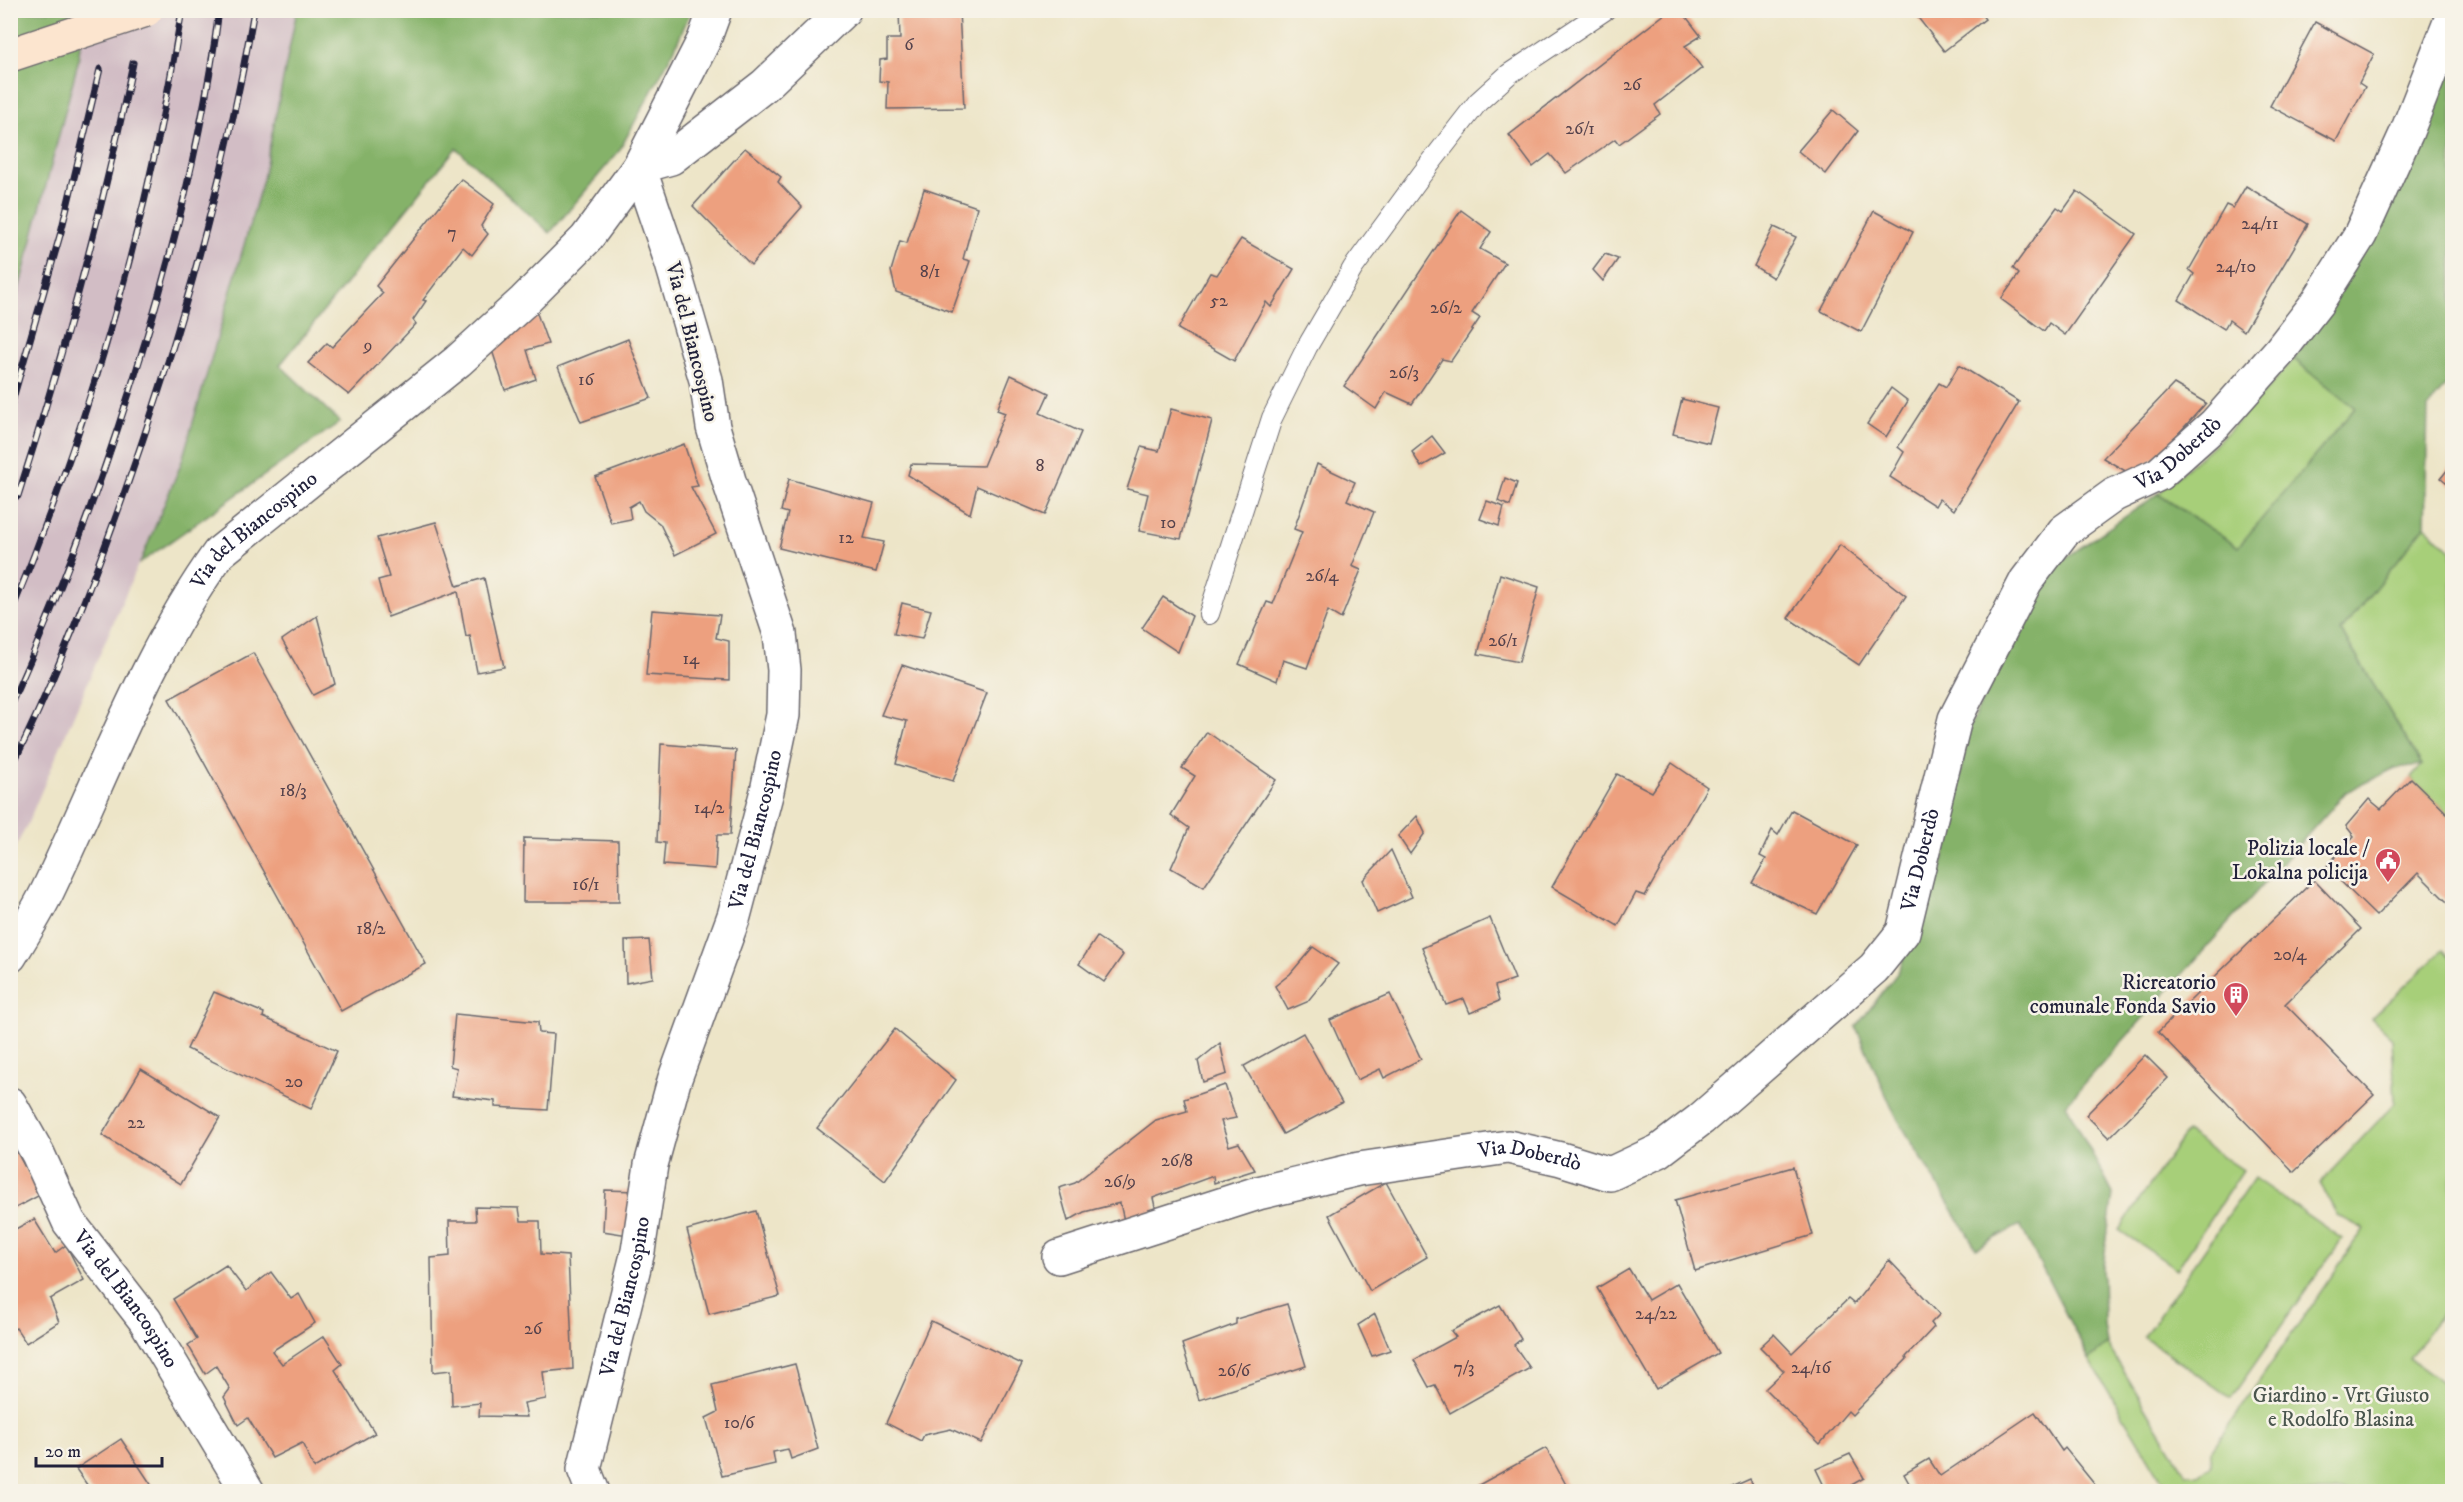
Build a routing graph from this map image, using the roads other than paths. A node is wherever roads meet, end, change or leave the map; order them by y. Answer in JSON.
{"nodes":[{"id":1,"x":146,"y":10,"type":"edge"},
{"id":2,"x":715,"y":10,"type":"edge"},
{"id":3,"x":844,"y":10,"type":"edge"},
{"id":4,"x":1605,"y":10,"type":"edge"},
{"id":5,"x":2452,"y":17,"type":"edge"},
{"id":6,"x":10,"y":55,"type":"edge"},
{"id":7,"x":639,"y":166,"type":"junction"},
{"id":8,"x":1209,"y":614,"type":"dead end"},
{"id":9,"x":10,"y":956,"type":"edge"},
{"id":10,"x":10,"y":1104,"type":"edge"},
{"id":11,"x":1059,"y":1257,"type":"dead end"},
{"id":12,"x":248,"y":1491,"type":"edge"},
{"id":13,"x":593,"y":1491,"type":"edge"}],
"edges":[{"from":1,"to":6,"type":"main road","bridge":true},
{"from":2,"to":7,"type":"street","name":"Via del Biancospino"},
{"from":3,"to":7,"type":"street"},
{"from":4,"to":8,"type":"lane"},
{"from":5,"to":11,"type":"street","name":"Via Doberdò"},
{"from":7,"to":9,"type":"street","name":"Via del Biancospino"},
{"from":7,"to":13,"type":"street","name":"Via del Biancospino"},
{"from":10,"to":12,"type":"street","name":"Via del Biancospino"}]}
